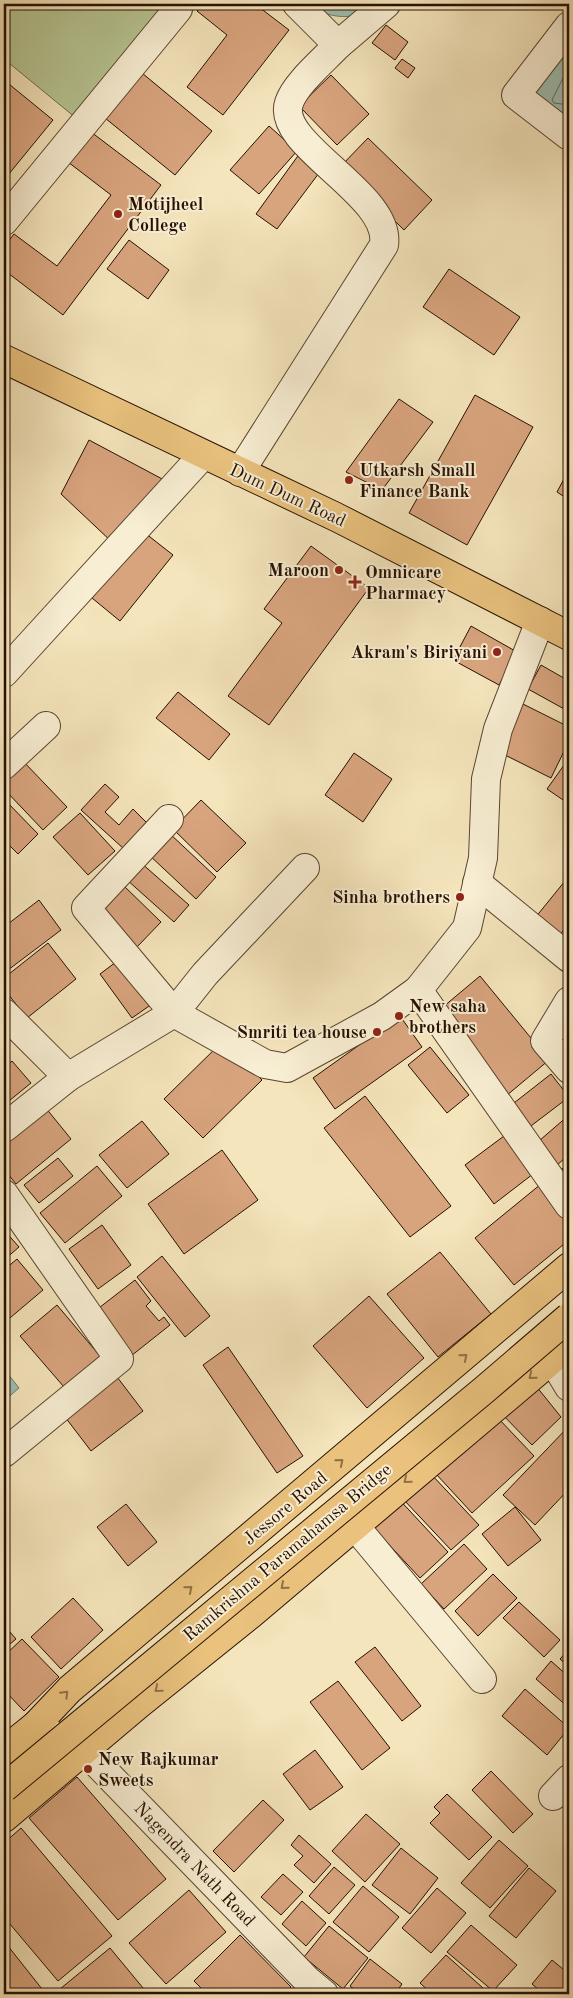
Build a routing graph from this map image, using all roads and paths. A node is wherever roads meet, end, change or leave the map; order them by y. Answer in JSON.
{"nodes":[{"id":1,"x":296,"y":4,"type":"edge"},
{"id":2,"x":386,"y":4,"type":"edge"},
{"id":3,"x":178,"y":9,"type":"dead end"},
{"id":4,"x":569,"y":26,"type":"edge"},
{"id":5,"x":338,"y":45,"type":"junction"},
{"id":6,"x":569,"y":136,"type":"edge"},
{"id":7,"x":4,"y":221,"type":"edge"},
{"id":8,"x":4,"y":359,"type":"edge"},
{"id":9,"x":203,"y":456,"type":"junction"},
{"id":10,"x":240,"y":472,"type":"junction"},
{"id":11,"x":540,"y":621,"type":"junction"},
{"id":12,"x":569,"y":636,"type":"edge"},
{"id":13,"x":4,"y":672,"type":"edge"},
{"id":14,"x":46,"y":726,"type":"dead end"},
{"id":15,"x":4,"y":765,"type":"edge"},
{"id":16,"x":169,"y":818,"type":"dead end"},
{"id":17,"x":305,"y":868,"type":"dead end"},
{"id":18,"x":477,"y":883,"type":"junction"},
{"id":19,"x":569,"y":958,"type":"edge"},
{"id":20,"x":418,"y":990,"type":"junction"},
{"id":21,"x":569,"y":1000,"type":"edge"},
{"id":22,"x":4,"y":1013,"type":"edge"},
{"id":23,"x":174,"y":1013,"type":"junction"},
{"id":24,"x":569,"y":1069,"type":"edge"},
{"id":25,"x":68,"y":1077,"type":"junction"},
{"id":26,"x":4,"y":1128,"type":"edge"},
{"id":27,"x":4,"y":1194,"type":"edge"},
{"id":28,"x":569,"y":1206,"type":"edge"},
{"id":29,"x":569,"y":1267,"type":"edge"},
{"id":30,"x":569,"y":1316,"type":"edge"},
{"id":31,"x":561,"y":1352,"type":"edge"},
{"id":32,"x":569,"y":1387,"type":"edge"},
{"id":33,"x":4,"y":1453,"type":"edge"},
{"id":34,"x":354,"y":1525,"type":"junction"},
{"id":35,"x":482,"y":1679,"type":"dead end"},
{"id":36,"x":35,"y":1726,"type":"junction"},
{"id":37,"x":4,"y":1751,"type":"edge"},
{"id":38,"x":85,"y":1751,"type":"junction"},
{"id":39,"x":4,"y":1788,"type":"edge"},
{"id":40,"x":4,"y":1818,"type":"edge"},
{"id":41,"x":308,"y":1990,"type":"edge"}],
"edges":[{"from":1,"to":5,"type":"street"},
{"from":2,"to":5,"type":"street"},
{"from":3,"to":7,"type":"street"},
{"from":4,"to":6,"type":"street"},
{"from":5,"to":10,"type":"street"},
{"from":8,"to":9,"type":"main road","name":"Dum Dum Road"},
{"from":9,"to":10,"type":"main road","name":"Dum Dum Road"},
{"from":9,"to":13,"type":"street"},
{"from":10,"to":11,"type":"main road","name":"Dum Dum Road"},
{"from":11,"to":12,"type":"main road","name":"Dum Dum Road"},
{"from":11,"to":18,"type":"street"},
{"from":14,"to":15,"type":"street"},
{"from":16,"to":23,"type":"street"},
{"from":17,"to":23,"type":"street"},
{"from":18,"to":19,"type":"street"},
{"from":18,"to":20,"type":"street"},
{"from":20,"to":23,"type":"street"},
{"from":20,"to":28,"type":"street"},
{"from":21,"to":24,"type":"street"},
{"from":22,"to":25,"type":"street"},
{"from":23,"to":25,"type":"street"},
{"from":25,"to":26,"type":"street"},
{"from":27,"to":33,"type":"street"},
{"from":36,"to":29,"type":"main road","name":"Jessore Road","one_way":true},
{"from":30,"to":39,"type":"main road","name":"Ramkrishna Paramahamsa Bridge","bridge":true},
{"from":31,"to":32,"type":"street"},
{"from":31,"to":34,"type":"main road","one_way":true},
{"from":34,"to":35,"type":"street"},
{"from":34,"to":38,"type":"main road","one_way":true},
{"from":36,"to":37,"type":"main road","name":"Jessore Road"},
{"from":36,"to":38,"type":"street","name":"Nagendra Nath Road"},
{"from":38,"to":40,"type":"main road"},
{"from":38,"to":41,"type":"street","name":"Nagendra Nath Road"}]}
